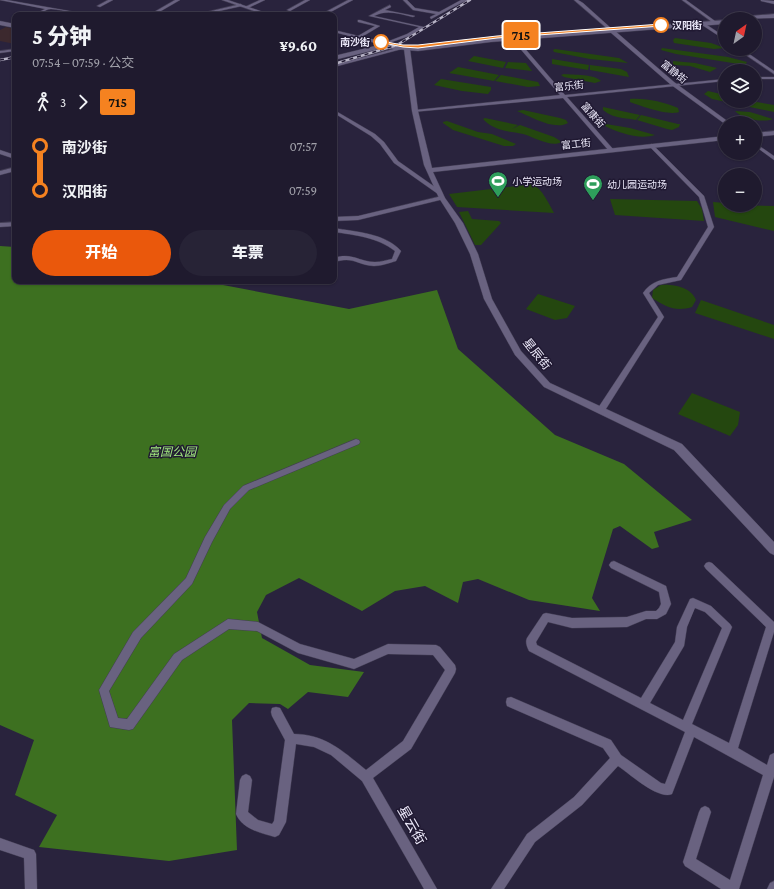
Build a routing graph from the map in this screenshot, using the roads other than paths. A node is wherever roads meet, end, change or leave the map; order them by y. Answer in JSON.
{"nodes":[{"id":1,"x":1,"y":0,"type":"edge"},
{"id":2,"x":40,"y":0,"type":"edge"},
{"id":3,"x":111,"y":0,"type":"edge"},
{"id":4,"x":178,"y":0,"type":"edge"},
{"id":5,"x":224,"y":0,"type":"edge"},
{"id":6,"x":263,"y":0,"type":"edge"},
{"id":7,"x":308,"y":0,"type":"edge"},
{"id":8,"x":350,"y":0,"type":"edge"},
{"id":9,"x":406,"y":0,"type":"edge"},
{"id":10,"x":469,"y":0,"type":"edge"},
{"id":11,"x":576,"y":0,"type":"edge"},
{"id":12,"x":684,"y":0,"type":"edge"},
{"id":13,"x":763,"y":0,"type":"edge"},
{"id":14,"x":774,"y":3,"type":"edge"},
{"id":15,"x":30,"y":5,"type":"junction"},
{"id":16,"x":241,"y":5,"type":"junction"},
{"id":17,"x":99,"y":6,"type":"dead end"},
{"id":18,"x":390,"y":6,"type":"dead end"},
{"id":19,"x":247,"y":7,"type":"junction"},
{"id":20,"x":49,"y":8,"type":"junction"},
{"id":21,"x":289,"y":10,"type":"dead end"},
{"id":22,"x":41,"y":12,"type":"edge"},
{"id":23,"x":72,"y":12,"type":"edge"},
{"id":24,"x":156,"y":12,"type":"edge"},
{"id":25,"x":210,"y":12,"type":"edge"},
{"id":26,"x":261,"y":12,"type":"edge"},
{"id":27,"x":328,"y":12,"type":"edge"},
{"id":28,"x":378,"y":12,"type":"junction"},
{"id":29,"x":438,"y":14,"type":"junction"},
{"id":30,"x":413,"y":16,"type":"dead end"},
{"id":31,"x":774,"y":17,"type":"edge"},
{"id":32,"x":431,"y":18,"type":"dead end"},
{"id":33,"x":762,"y":18,"type":"edge"},
{"id":34,"x":762,"y":19,"type":"edge"},
{"id":35,"x":389,"y":20,"type":"junction"},
{"id":36,"x":713,"y":21,"type":"junction"},
{"id":37,"x":718,"y":21,"type":"edge"},
{"id":38,"x":0,"y":22,"type":"edge"},
{"id":39,"x":359,"y":22,"type":"dead end"},
{"id":40,"x":718,"y":22,"type":"edge"},
{"id":41,"x":702,"y":23,"type":"junction"},
{"id":42,"x":12,"y":24,"type":"edge"},
{"id":43,"x":378,"y":26,"type":"junction"},
{"id":44,"x":611,"y":30,"type":"junction"},
{"id":45,"x":337,"y":32,"type":"edge"},
{"id":46,"x":718,"y":34,"type":"edge"},
{"id":47,"x":359,"y":37,"type":"junction"},
{"id":48,"x":515,"y":38,"type":"junction"},
{"id":49,"x":390,"y":44,"type":"junction"},
{"id":50,"x":0,"y":48,"type":"edge"},
{"id":51,"x":404,"y":49,"type":"junction"},
{"id":52,"x":12,"y":50,"type":"edge"},
{"id":53,"x":12,"y":50,"type":"edge"},
{"id":54,"x":0,"y":52,"type":"edge"},
{"id":55,"x":337,"y":54,"type":"edge"},
{"id":56,"x":749,"y":56,"type":"edge"},
{"id":57,"x":337,"y":57,"type":"edge"},
{"id":58,"x":337,"y":65,"type":"edge"},
{"id":59,"x":774,"y":73,"type":"edge"},
{"id":60,"x":762,"y":78,"type":"edge"},
{"id":61,"x":774,"y":78,"type":"edge"},
{"id":62,"x":718,"y":81,"type":"edge"},
{"id":63,"x":675,"y":86,"type":"junction"},
{"id":64,"x":564,"y":96,"type":"junction"},
{"id":65,"x":415,"y":111,"type":"junction"},
{"id":66,"x":337,"y":114,"type":"edge"},
{"id":67,"x":718,"y":117,"type":"edge"},
{"id":68,"x":774,"y":133,"type":"edge"},
{"id":69,"x":762,"y":134,"type":"edge"},
{"id":70,"x":718,"y":139,"type":"edge"},
{"id":71,"x":652,"y":146,"type":"junction"},
{"id":72,"x":762,"y":149,"type":"edge"},
{"id":73,"x":611,"y":150,"type":"junction"},
{"id":74,"x":0,"y":152,"type":"edge"},
{"id":75,"x":12,"y":156,"type":"edge"},
{"id":76,"x":774,"y":158,"type":"edge"},
{"id":77,"x":12,"y":170,"type":"edge"},
{"id":78,"x":429,"y":170,"type":"junction"},
{"id":79,"x":0,"y":173,"type":"edge"},
{"id":80,"x":441,"y":196,"type":"junction"},
{"id":81,"x":337,"y":219,"type":"edge"},
{"id":82,"x":12,"y":224,"type":"edge"},
{"id":83,"x":0,"y":225,"type":"edge"},
{"id":84,"x":337,"y":231,"type":"edge"},
{"id":85,"x":337,"y":259,"type":"edge"},
{"id":86,"x":601,"y":410,"type":"junction"},
{"id":87,"x":356,"y":442,"type":"dead end"},
{"id":88,"x":774,"y":550,"type":"edge"},
{"id":89,"x":614,"y":565,"type":"dead end"},
{"id":90,"x":709,"y":566,"type":"dead end"},
{"id":91,"x":511,"y":702,"type":"dead end"},
{"id":92,"x":644,"y":705,"type":"junction"},
{"id":93,"x":276,"y":712,"type":"dead end"},
{"id":94,"x":688,"y":728,"type":"junction"},
{"id":95,"x":291,"y":739,"type":"junction"},
{"id":96,"x":732,"y":751,"type":"junction"},
{"id":97,"x":617,"y":759,"type":"junction"},
{"id":98,"x":774,"y":759,"type":"edge"},
{"id":99,"x":770,"y":773,"type":"junction"},
{"id":100,"x":366,"y":777,"type":"junction"},
{"id":101,"x":246,"y":780,"type":"dead end"},
{"id":102,"x":705,"y":812,"type":"dead end"},
{"id":103,"x":0,"y":844,"type":"edge"},
{"id":104,"x":31,"y":889,"type":"edge"},
{"id":105,"x":431,"y":889,"type":"edge"},
{"id":106,"x":497,"y":889,"type":"edge"}],
"edges":[{"from":1,"to":15,"type":"street"},
{"from":2,"to":15,"type":"street"},
{"from":3,"to":17,"type":"street"},
{"from":4,"to":24,"type":"street"},
{"from":5,"to":16,"type":"street"},
{"from":6,"to":19,"type":"street"},
{"from":7,"to":21,"type":"street"},
{"from":8,"to":27,"type":"street"},
{"from":9,"to":29,"type":"street"},
{"from":10,"to":29,"type":"street"},
{"from":11,"to":44,"type":"street"},
{"from":12,"to":36,"type":"street"},
{"from":13,"to":14,"type":"main road"},
{"from":15,"to":20,"type":"street"},
{"from":16,"to":19,"type":"street"},
{"from":16,"to":25,"type":"street"},
{"from":18,"to":28,"type":"street"},
{"from":19,"to":26,"type":"street"},
{"from":20,"to":22,"type":"street"},
{"from":20,"to":23,"type":"street"},
{"from":28,"to":30,"type":"street"},
{"from":28,"to":35,"type":"street"},
{"from":29,"to":32,"type":"street"},
{"from":31,"to":33,"type":"main road"},
{"from":31,"to":34,"type":"main road"},
{"from":35,"to":43,"type":"street"},
{"from":35,"to":49,"type":"street"},
{"from":36,"to":37,"type":"main road"},
{"from":36,"to":41,"type":"main road"},
{"from":38,"to":42,"type":"main road"},
{"from":39,"to":43,"type":"street"},
{"from":40,"to":41,"type":"main road"},
{"from":41,"to":44,"type":"main road"},
{"from":41,"to":46,"type":"street"},
{"from":43,"to":47,"type":"street"},
{"from":44,"to":48,"type":"main road"},
{"from":44,"to":49,"type":"main road"},
{"from":44,"to":63,"type":"street","name":"富静街"},
{"from":45,"to":47,"type":"street"},
{"from":47,"to":49,"type":"street"},
{"from":48,"to":51,"type":"main road"},
{"from":48,"to":64,"type":"street","name":"富康街"},
{"from":49,"to":51,"type":"main road"},
{"from":49,"to":55,"type":"main road"},
{"from":49,"to":57,"type":"main road"},
{"from":50,"to":52,"type":"street"},
{"from":51,"to":58,"type":"street"},
{"from":51,"to":65,"type":"street","name":"星辰街"},
{"from":53,"to":54,"type":"street"},
{"from":56,"to":59,"type":"street"},
{"from":60,"to":61,"type":"street"},
{"from":62,"to":63,"type":"street","name":"富乐街"},
{"from":63,"to":64,"type":"street","name":"富乐街"},
{"from":63,"to":67,"type":"street","name":"富静街"},
{"from":64,"to":65,"type":"street","name":"富乐街"},
{"from":64,"to":73,"type":"street","name":"富康街"},
{"from":65,"to":78,"type":"street","name":"星辰街"},
{"from":66,"to":80,"type":"street"},
{"from":68,"to":69,"type":"street"},
{"from":70,"to":71,"type":"street","name":"富工街"},
{"from":71,"to":73,"type":"street","name":"富工街"},
{"from":71,"to":86,"type":"street"},
{"from":72,"to":76,"type":"street"},
{"from":73,"to":78,"type":"street","name":"富工街"},
{"from":74,"to":75,"type":"street"},
{"from":77,"to":79,"type":"street"},
{"from":78,"to":80,"type":"street","name":"星辰街"},
{"from":80,"to":81,"type":"street"},
{"from":80,"to":86,"type":"street","name":"星辰街"},
{"from":82,"to":83,"type":"street"},
{"from":84,"to":85,"type":"street"},
{"from":86,"to":88,"type":"street","name":"星辰街"},
{"from":87,"to":100,"type":"street"},
{"from":89,"to":92,"type":"street"},
{"from":90,"to":96,"type":"street"},
{"from":91,"to":97,"type":"street"},
{"from":92,"to":94,"type":"street"},
{"from":92,"to":94,"type":"street"},
{"from":93,"to":95,"type":"street"},
{"from":94,"to":96,"type":"street"},
{"from":94,"to":97,"type":"street"},
{"from":95,"to":100,"type":"street","name":"星云街"},
{"from":95,"to":101,"type":"street"},
{"from":96,"to":99,"type":"street"},
{"from":97,"to":106,"type":"street"},
{"from":98,"to":99,"type":"street"},
{"from":99,"to":102,"type":"street"},
{"from":100,"to":105,"type":"street","name":"星云街"},
{"from":103,"to":104,"type":"street"}]}
